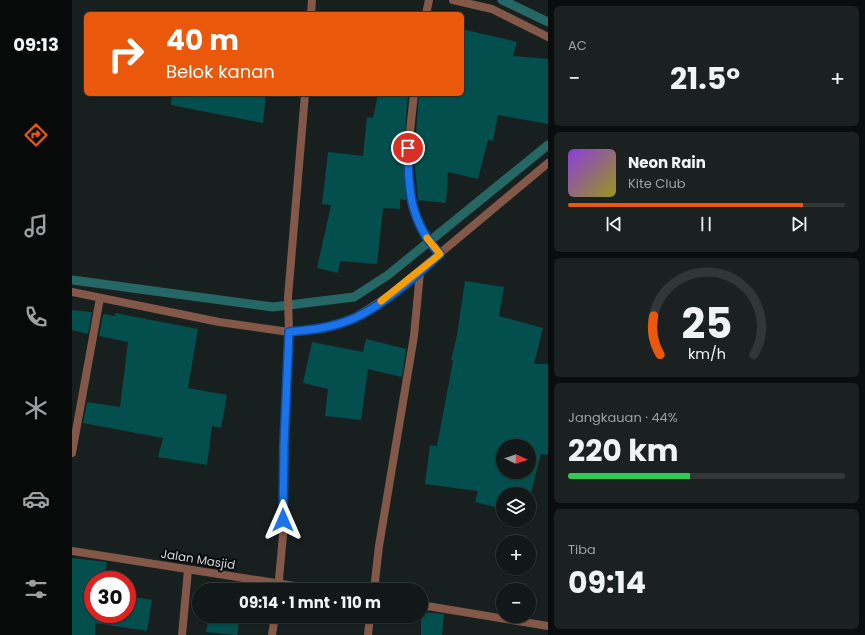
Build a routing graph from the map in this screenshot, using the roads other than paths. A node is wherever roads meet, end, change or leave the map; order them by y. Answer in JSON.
{"nodes":[{"id":1,"x":312,"y":0,"type":"edge"},
{"id":2,"x":429,"y":0,"type":"edge"},
{"id":3,"x":453,"y":0,"type":"edge"},
{"id":4,"x":311,"y":12,"type":"edge"},
{"id":5,"x":426,"y":12,"type":"edge"},
{"id":6,"x":548,"y":37,"type":"edge"},
{"id":7,"x":305,"y":96,"type":"edge"},
{"id":8,"x":414,"y":96,"type":"edge"},
{"id":9,"x":548,"y":163,"type":"edge"},
{"id":10,"x":440,"y":254,"type":"junction"},
{"id":11,"x":420,"y":272,"type":"junction"},
{"id":12,"x":72,"y":292,"type":"edge"},
{"id":13,"x":100,"y":298,"type":"junction"},
{"id":14,"x":289,"y":332,"type":"junction"},
{"id":15,"x":73,"y":449,"type":"edge"},
{"id":16,"x":72,"y":551,"type":"edge"},
{"id":17,"x":188,"y":570,"type":"junction"},
{"id":18,"x":257,"y":583,"type":"edge"},
{"id":19,"x":278,"y":583,"type":"edge"},
{"id":20,"x":375,"y":583,"type":"edge"},
{"id":21,"x":428,"y":606,"type":"edge"},
{"id":22,"x":273,"y":623,"type":"edge"},
{"id":23,"x":369,"y":623,"type":"edge"},
{"id":24,"x":548,"y":626,"type":"edge"},
{"id":25,"x":182,"y":635,"type":"edge"},
{"id":26,"x":272,"y":635,"type":"edge"},
{"id":27,"x":368,"y":635,"type":"edge"}],
"edges":[{"from":1,"to":4,"type":"street"},
{"from":2,"to":5,"type":"street"},
{"from":3,"to":6,"type":"street"},
{"from":7,"to":14,"type":"street"},
{"from":8,"to":10,"type":"street"},
{"from":9,"to":10,"type":"street"},
{"from":10,"to":11,"type":"street"},
{"from":11,"to":14,"type":"street"},
{"from":11,"to":20,"type":"street"},
{"from":12,"to":13,"type":"street"},
{"from":13,"to":14,"type":"street"},
{"from":13,"to":15,"type":"street"},
{"from":14,"to":19,"type":"street"},
{"from":16,"to":17,"type":"street","name":"Jalan Masjid"},
{"from":17,"to":18,"type":"street","name":"Jalan Masjid"},
{"from":17,"to":25,"type":"street"},
{"from":21,"to":24,"type":"street"},
{"from":22,"to":26,"type":"street"},
{"from":23,"to":27,"type":"street"}]}
